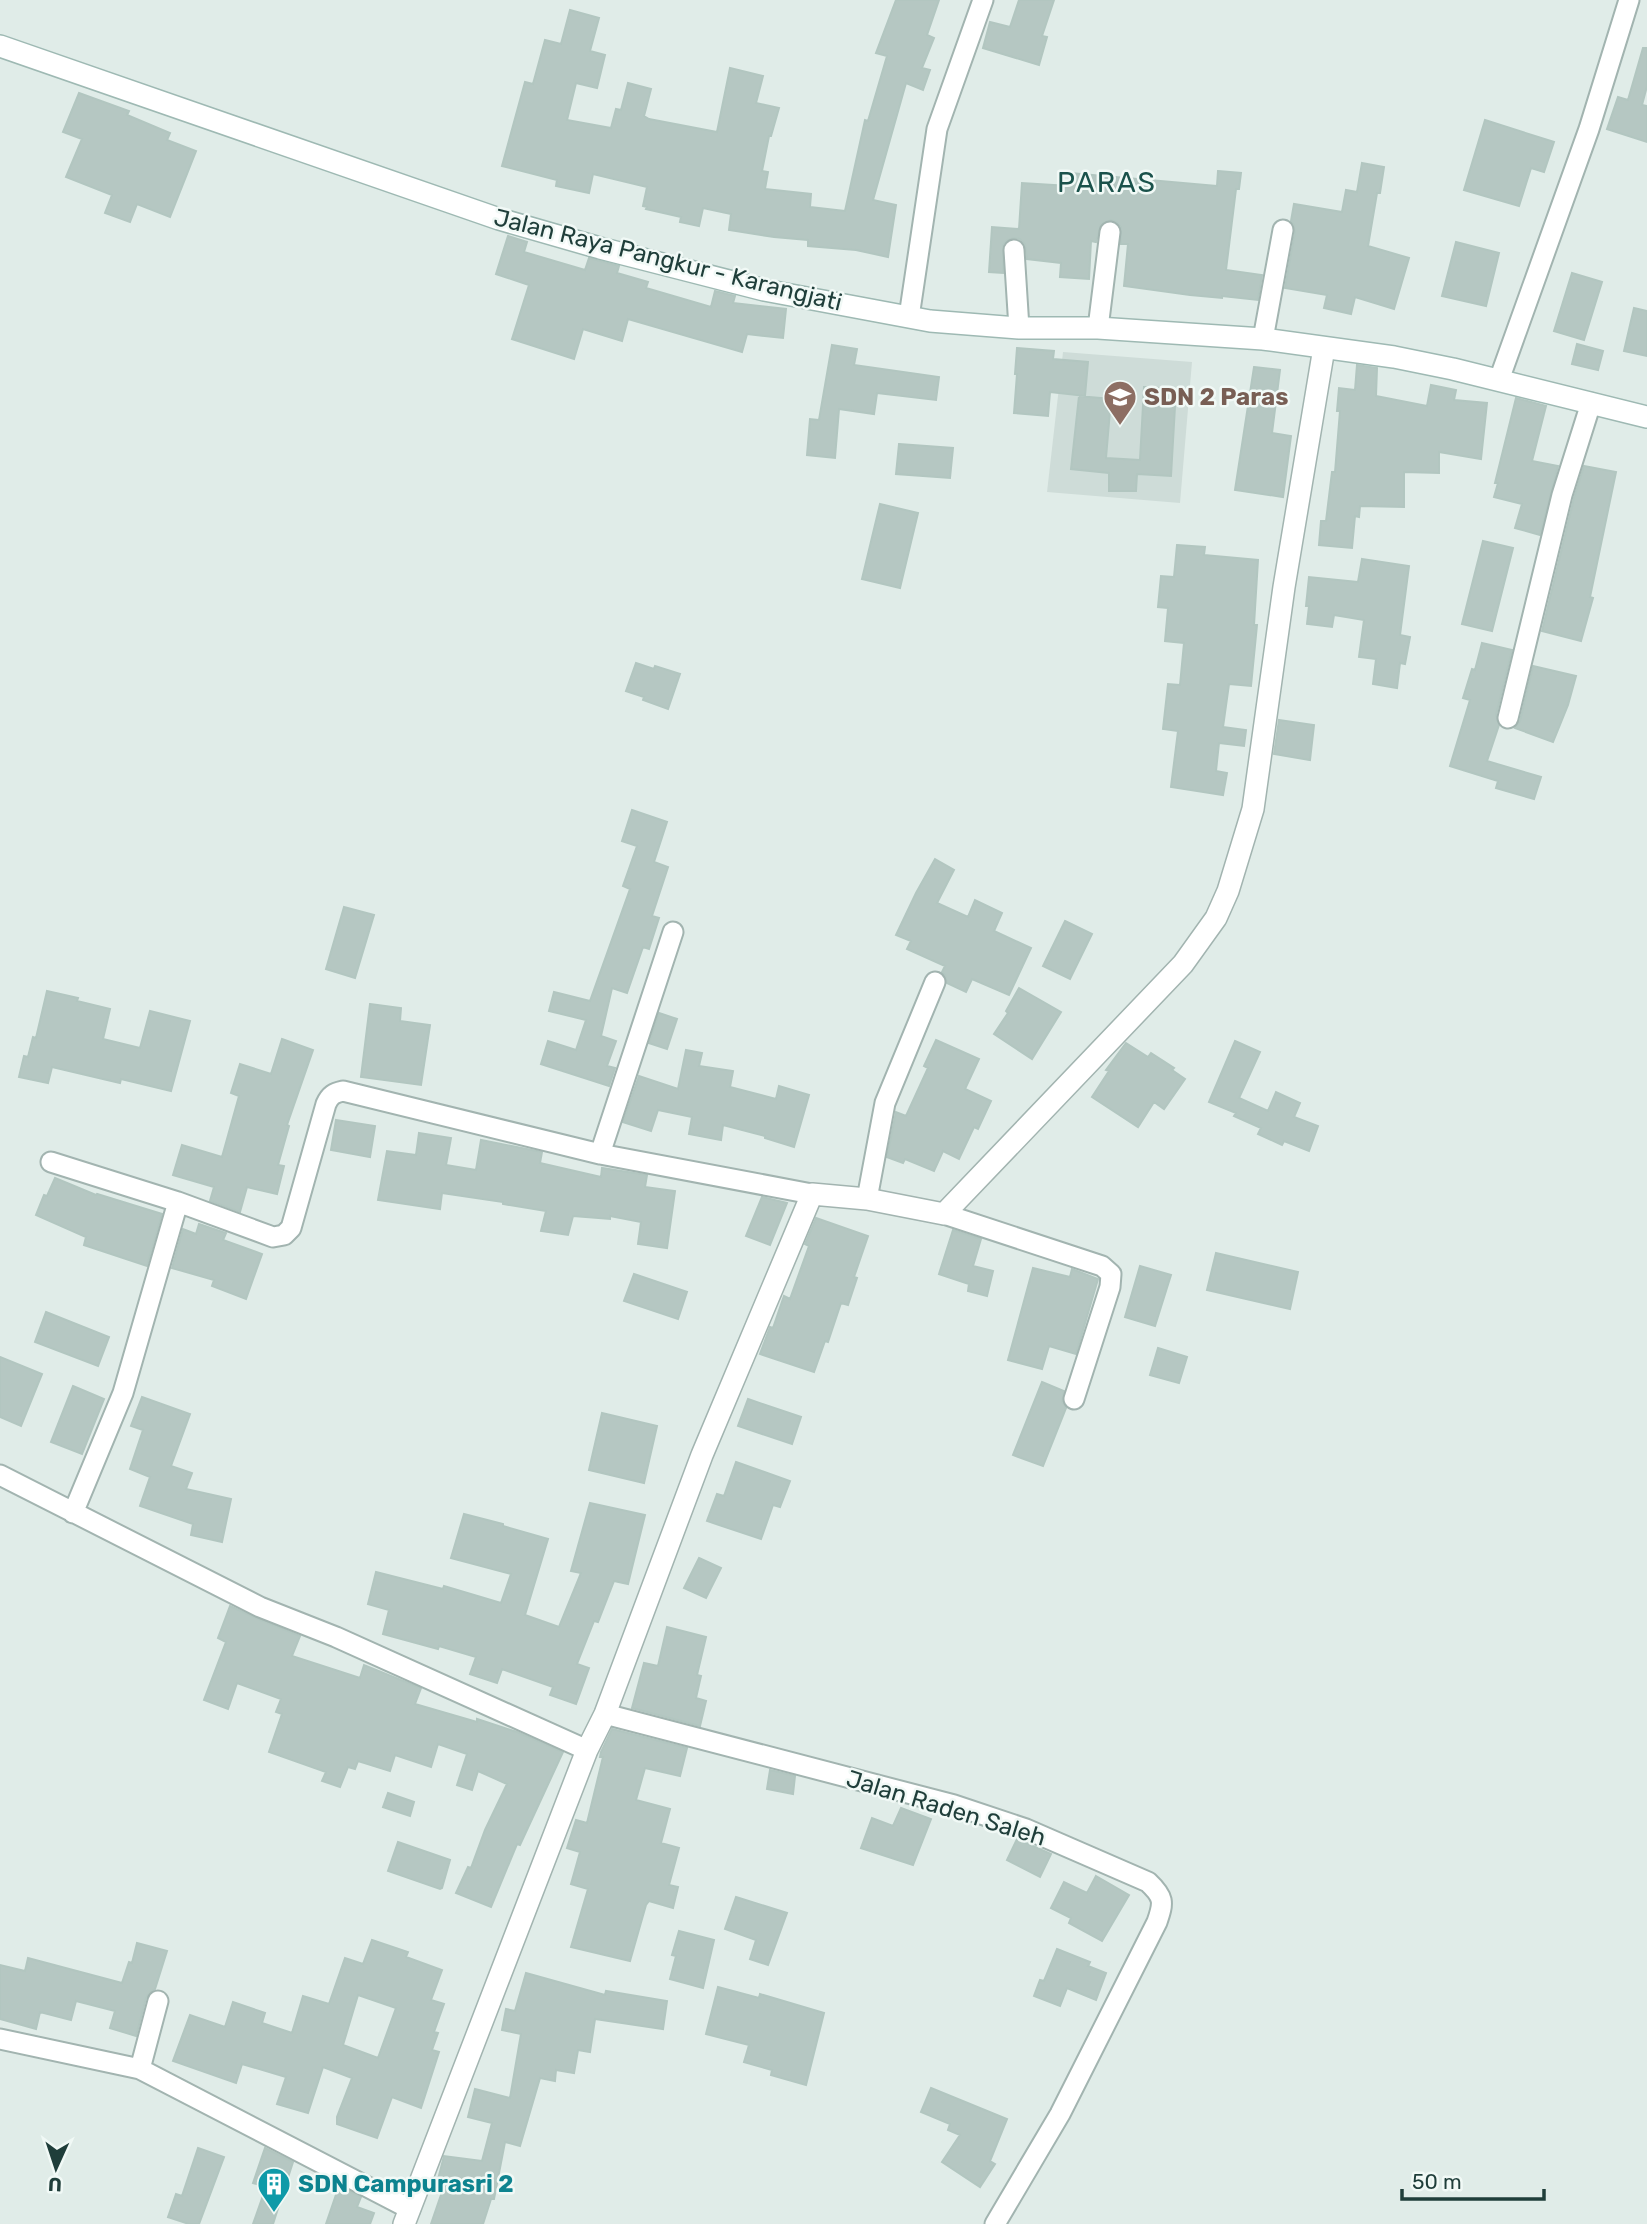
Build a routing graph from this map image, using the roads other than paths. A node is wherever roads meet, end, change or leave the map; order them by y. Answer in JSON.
{"nodes":[{"id":1,"x":983,"y":0,"type":"edge"},
{"id":2,"x":1629,"y":0,"type":"edge"},
{"id":3,"x":0,"y":46,"type":"edge"},
{"id":4,"x":1283,"y":230,"type":"dead end"},
{"id":5,"x":1110,"y":232,"type":"dead end"},
{"id":6,"x":1014,"y":250,"type":"dead end"},
{"id":7,"x":909,"y":317,"type":"junction"},
{"id":8,"x":1019,"y":328,"type":"junction"},
{"id":9,"x":1098,"y":328,"type":"junction"},
{"id":10,"x":1263,"y":339,"type":"junction"},
{"id":11,"x":1324,"y":348,"type":"junction"},
{"id":12,"x":1499,"y":380,"type":"junction"},
{"id":13,"x":1591,"y":403,"type":"junction"},
{"id":14,"x":1647,"y":417,"type":"edge"},
{"id":15,"x":1508,"y":718,"type":"dead end"},
{"id":16,"x":673,"y":932,"type":"dead end"},
{"id":17,"x":935,"y":982,"type":"dead end"},
{"id":18,"x":600,"y":1154,"type":"junction"},
{"id":19,"x":51,"y":1162,"type":"dead end"},
{"id":20,"x":813,"y":1194,"type":"junction"},
{"id":21,"x":867,"y":1199,"type":"junction"},
{"id":22,"x":178,"y":1202,"type":"junction"},
{"id":23,"x":944,"y":1214,"type":"junction"},
{"id":24,"x":1074,"y":1399,"type":"dead end"},
{"id":25,"x":0,"y":1475,"type":"edge"},
{"id":26,"x":73,"y":1513,"type":"junction"},
{"id":27,"x":605,"y":1713,"type":"junction"},
{"id":28,"x":587,"y":1750,"type":"junction"},
{"id":29,"x":158,"y":2001,"type":"dead end"},
{"id":30,"x":0,"y":2039,"type":"edge"},
{"id":31,"x":140,"y":2069,"type":"junction"},
{"id":32,"x":407,"y":2216,"type":"edge"},
{"id":33,"x":995,"y":2224,"type":"edge"}],
"edges":[{"from":1,"to":7,"type":"street"},
{"from":2,"to":12,"type":"street"},
{"from":3,"to":7,"type":"street","name":"Jalan Raya Pangkur - Karangjati"},
{"from":4,"to":10,"type":"street"},
{"from":5,"to":9,"type":"street"},
{"from":6,"to":8,"type":"street"},
{"from":7,"to":8,"type":"street","name":"Jalan Raya Pangkur - Karangjati"},
{"from":8,"to":9,"type":"street","name":"Jalan Raya Pangkur - Karangjati"},
{"from":9,"to":10,"type":"street","name":"Jalan Raya Pangkur - Karangjati"},
{"from":10,"to":11,"type":"street","name":"Jalan Raya Pangkur - Karangjati"},
{"from":11,"to":12,"type":"street","name":"Jalan Raya Pangkur - Karangjati"},
{"from":11,"to":23,"type":"street"},
{"from":12,"to":13,"type":"street","name":"Jalan Raya Pangkur - Karangjati"},
{"from":13,"to":14,"type":"street","name":"Jalan Raya Pangkur - Karangjati"},
{"from":13,"to":15,"type":"street"},
{"from":16,"to":18,"type":"street"},
{"from":17,"to":21,"type":"street"},
{"from":18,"to":20,"type":"street"},
{"from":18,"to":22,"type":"street"},
{"from":19,"to":22,"type":"street"},
{"from":20,"to":21,"type":"street"},
{"from":20,"to":27,"type":"street"},
{"from":21,"to":23,"type":"street"},
{"from":22,"to":26,"type":"street"},
{"from":23,"to":24,"type":"street"},
{"from":25,"to":26,"type":"street"},
{"from":26,"to":28,"type":"street"},
{"from":27,"to":28,"type":"street"},
{"from":27,"to":33,"type":"street","name":"Jalan Raden Saleh"},
{"from":28,"to":32,"type":"street"},
{"from":29,"to":31,"type":"street"},
{"from":30,"to":31,"type":"street"},
{"from":31,"to":32,"type":"street"}]}
